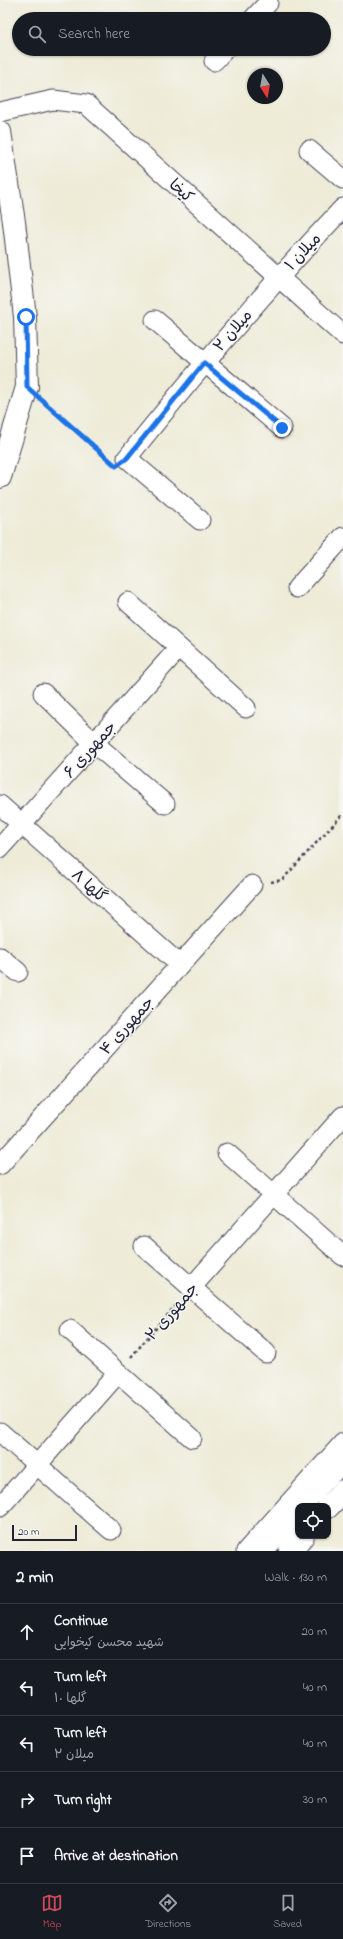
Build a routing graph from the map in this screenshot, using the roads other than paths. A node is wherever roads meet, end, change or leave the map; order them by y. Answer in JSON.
{"nodes":[{"id":1,"x":268,"y":0,"type":"edge"},
{"id":2,"x":260,"y":12,"type":"edge"},
{"id":3,"x":0,"y":112,"type":"edge"},
{"id":4,"x":0,"y":132,"type":"edge"},
{"id":5,"x":309,"y":150,"type":"dead end"},
{"id":6,"x":343,"y":179,"type":"edge"},
{"id":7,"x":343,"y":208,"type":"edge"},
{"id":8,"x":278,"y":277,"type":"junction"},
{"id":9,"x":155,"y":320,"type":"dead end"},
{"id":10,"x":343,"y":335,"type":"edge"},
{"id":11,"x":204,"y":363,"type":"junction"},
{"id":12,"x":282,"y":428,"type":"dead end"},
{"id":13,"x":0,"y":477,"type":"edge"},
{"id":14,"x":200,"y":520,"type":"dead end"},
{"id":15,"x":343,"y":537,"type":"edge"},
{"id":16,"x":297,"y":588,"type":"dead end"},
{"id":17,"x":128,"y":602,"type":"dead end"},
{"id":18,"x":178,"y":649,"type":"junction"},
{"id":19,"x":43,"y":694,"type":"dead end"},
{"id":20,"x":246,"y":708,"type":"dead end"},
{"id":21,"x":94,"y":743,"type":"junction"},
{"id":22,"x":166,"y":804,"type":"dead end"},
{"id":23,"x":0,"y":805,"type":"edge"},
{"id":24,"x":22,"y":824,"type":"junction"},
{"id":25,"x":0,"y":848,"type":"edge"},
{"id":26,"x":252,"y":885,"type":"road end"},
{"id":27,"x":0,"y":957,"type":"edge"},
{"id":28,"x":180,"y":965,"type":"junction"},
{"id":29,"x":18,"y":972,"type":"dead end"},
{"id":30,"x":343,"y":1116,"type":"edge"},
{"id":31,"x":227,"y":1153,"type":"dead end"},
{"id":32,"x":0,"y":1165,"type":"edge"},
{"id":33,"x":273,"y":1195,"type":"junction"},
{"id":34,"x":144,"y":1246,"type":"dead end"},
{"id":35,"x":343,"y":1256,"type":"edge"},
{"id":36,"x":191,"y":1288,"type":"junction"},
{"id":37,"x":70,"y":1330,"type":"dead end"},
{"id":38,"x":266,"y":1353,"type":"dead end"},
{"id":39,"x":118,"y":1373,"type":"junction"},
{"id":40,"x":0,"y":1432,"type":"edge"},
{"id":41,"x":192,"y":1438,"type":"dead end"},
{"id":42,"x":343,"y":1443,"type":"edge"},
{"id":43,"x":343,"y":1461,"type":"edge"},
{"id":44,"x":36,"y":1465,"type":"junction"},
{"id":45,"x":343,"y":1491,"type":"edge"},
{"id":46,"x":304,"y":1503,"type":"edge"},
{"id":47,"x":331,"y":1504,"type":"edge"},
{"id":48,"x":0,"y":1507,"type":"edge"},
{"id":49,"x":295,"y":1512,"type":"edge"},
{"id":50,"x":111,"y":1530,"type":"dead end"},
{"id":51,"x":300,"y":1539,"type":"edge"},
{"id":52,"x":246,"y":1551,"type":"edge"},
{"id":53,"x":262,"y":1551,"type":"edge"},
{"id":54,"x":290,"y":1551,"type":"edge"}],
"edges":[{"from":1,"to":2,"type":"street"},
{"from":3,"to":8,"type":"street","name":"کیخا"},
{"from":4,"to":13,"type":"street"},
{"from":5,"to":6,"type":"street"},
{"from":7,"to":8,"type":"street","name":"میلان ۱"},
{"from":8,"to":10,"type":"street","name":"کیخا"},
{"from":8,"to":11,"type":"street","name":"میلان ۲"},
{"from":9,"to":11,"type":"street"},
{"from":11,"to":12,"type":"street"},
{"from":11,"to":14,"type":"street","name":"میلان ۲"},
{"from":15,"to":16,"type":"street"},
{"from":17,"to":18,"type":"street"},
{"from":18,"to":20,"type":"street"},
{"from":18,"to":21,"type":"street","name":"جمهوری ۶"},
{"from":19,"to":21,"type":"street"},
{"from":21,"to":22,"type":"street"},
{"from":21,"to":24,"type":"street","name":"جمهوری ۶"},
{"from":23,"to":24,"type":"street","name":"گلها ۸"},
{"from":24,"to":25,"type":"street","name":"جمهوری ۶"},
{"from":24,"to":28,"type":"street","name":"گلها ۸"},
{"from":26,"to":28,"type":"street","name":"جمهوری ۴"},
{"from":27,"to":29,"type":"street"},
{"from":28,"to":32,"type":"street","name":"جمهوری ۴"},
{"from":30,"to":33,"type":"street","name":"جمهوری ۲"},
{"from":31,"to":33,"type":"street"},
{"from":33,"to":35,"type":"street"},
{"from":33,"to":36,"type":"street","name":"جمهوری ۲"},
{"from":34,"to":36,"type":"street"},
{"from":36,"to":38,"type":"street"},
{"from":37,"to":39,"type":"street"},
{"from":39,"to":41,"type":"street"},
{"from":39,"to":44,"type":"street"},
{"from":40,"to":44,"type":"street"},
{"from":42,"to":52,"type":"street"},
{"from":43,"to":46,"type":"street"},
{"from":44,"to":48,"type":"street"},
{"from":44,"to":50,"type":"street"},
{"from":45,"to":47,"type":"street"},
{"from":49,"to":53,"type":"street"},
{"from":51,"to":54,"type":"street"}]}
